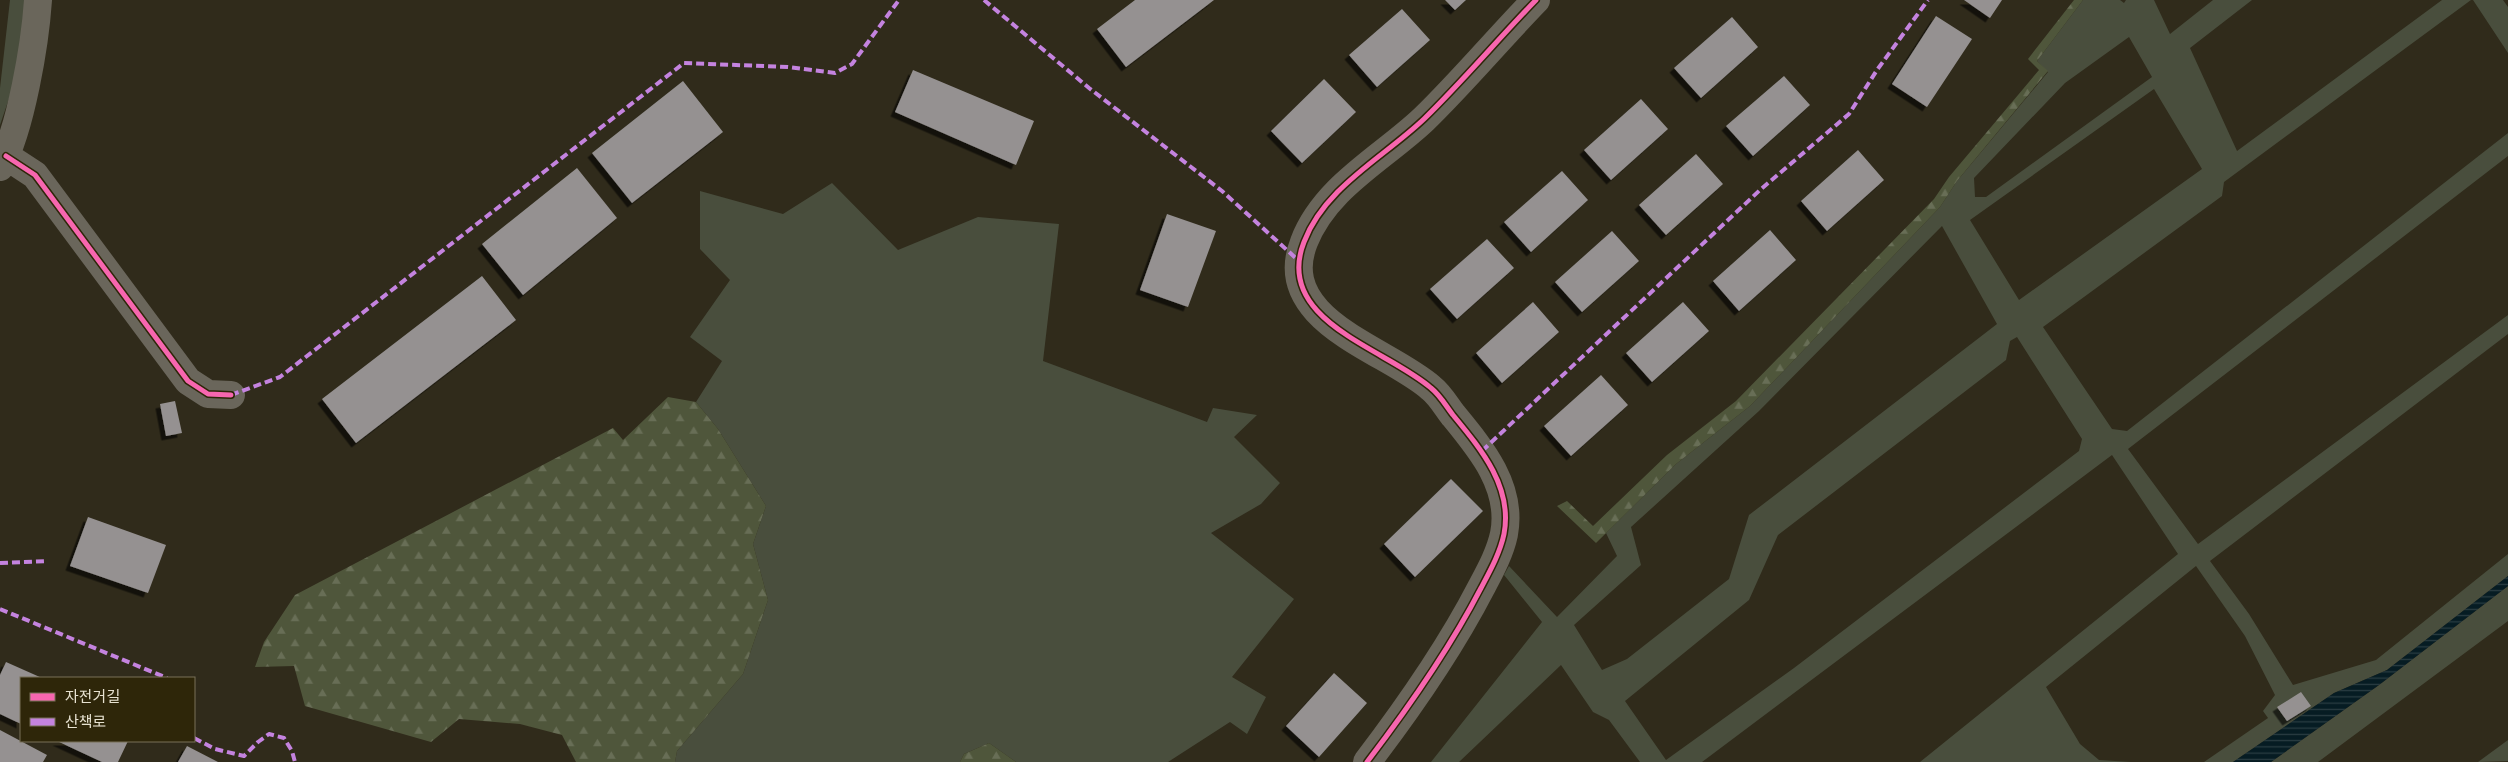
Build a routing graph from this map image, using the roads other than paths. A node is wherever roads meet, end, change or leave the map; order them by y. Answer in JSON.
{"nodes":[{"id":1,"x":38,"y":0,"type":"edge"},
{"id":2,"x":1536,"y":0,"type":"edge"},
{"id":3,"x":3,"y":161,"type":"edge"},
{"id":4,"x":231,"y":395,"type":"dead end"},
{"id":5,"x":1367,"y":762,"type":"edge"}],
"edges":[{"from":1,"to":3,"type":"street"},
{"from":2,"to":5,"type":"street"},
{"from":3,"to":4,"type":"street"}]}
